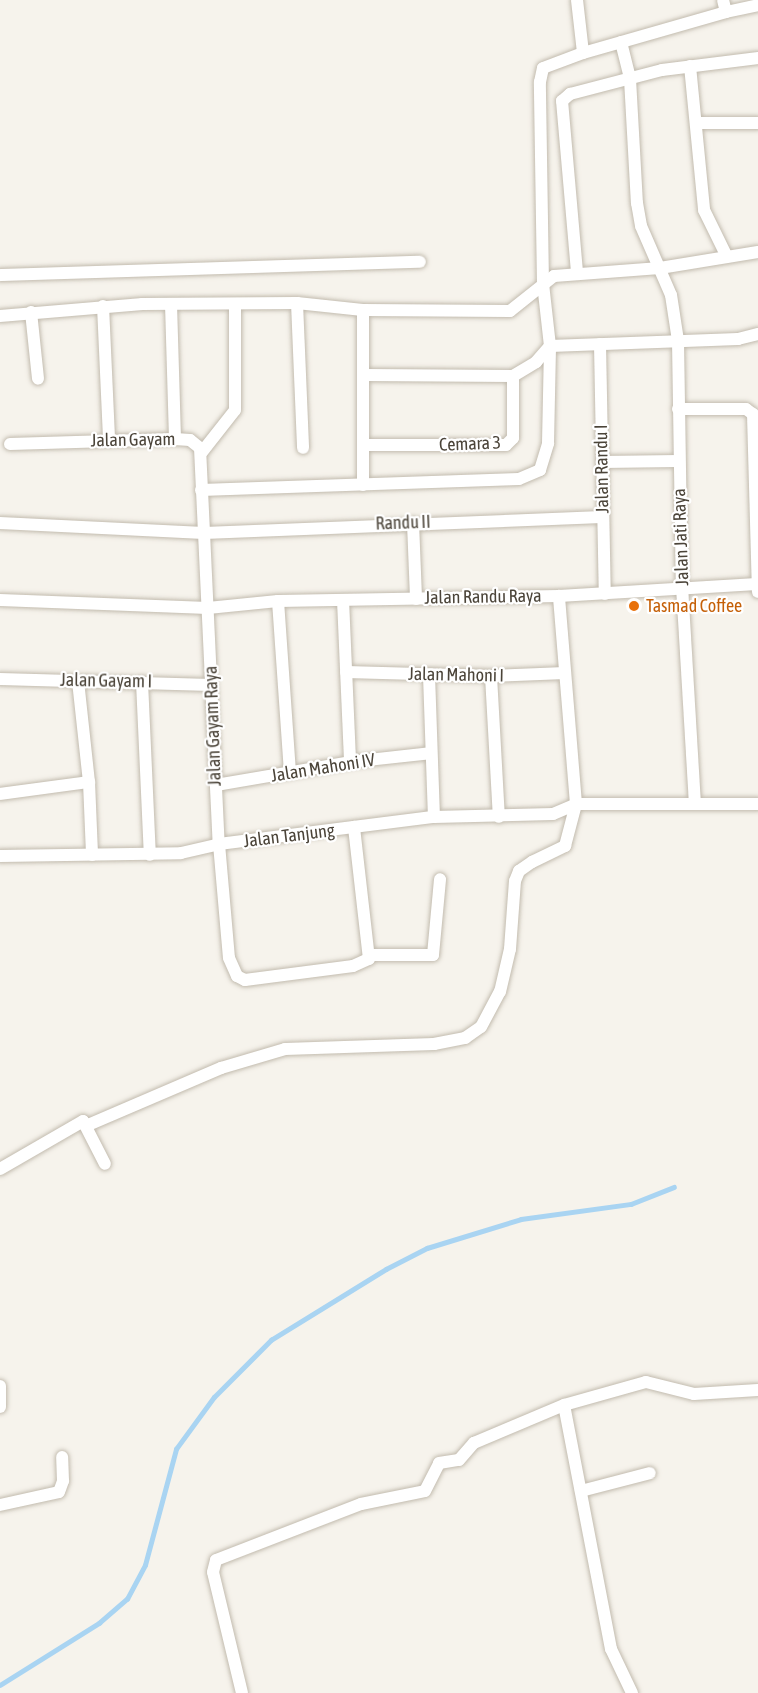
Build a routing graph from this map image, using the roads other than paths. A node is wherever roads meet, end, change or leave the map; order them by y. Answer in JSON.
{"nodes":[{"id":1,"x":577,"y":0,"type":"edge"},
{"id":2,"x":758,"y":5,"type":"edge"},
{"id":3,"x":725,"y":6,"type":"edge"},
{"id":4,"x":621,"y":42,"type":"junction"},
{"id":5,"x":583,"y":53,"type":"junction"},
{"id":6,"x":758,"y":58,"type":"edge"},
{"id":7,"x":690,"y":66,"type":"junction"},
{"id":8,"x":630,"y":79,"type":"junction"},
{"id":9,"x":698,"y":123,"type":"junction"},
{"id":10,"x":758,"y":123,"type":"edge"},
{"id":11,"x":758,"y":252,"type":"edge"},
{"id":12,"x":727,"y":257,"type":"junction"},
{"id":13,"x":420,"y":262,"type":"dead end"},
{"id":14,"x":660,"y":268,"type":"junction"},
{"id":15,"x":577,"y":272,"type":"junction"},
{"id":16,"x":0,"y":275,"type":"edge"},
{"id":17,"x":543,"y":284,"type":"junction"},
{"id":18,"x":171,"y":303,"type":"junction"},
{"id":19,"x":297,"y":303,"type":"junction"},
{"id":20,"x":235,"y":304,"type":"junction"},
{"id":21,"x":103,"y":306,"type":"junction"},
{"id":22,"x":363,"y":310,"type":"junction"},
{"id":23,"x":31,"y":312,"type":"junction"},
{"id":24,"x":0,"y":316,"type":"edge"},
{"id":25,"x":758,"y":334,"type":"edge"},
{"id":26,"x":678,"y":341,"type":"junction"},
{"id":27,"x":600,"y":344,"type":"junction"},
{"id":28,"x":550,"y":346,"type":"junction"},
{"id":29,"x":364,"y":375,"type":"junction"},
{"id":30,"x":513,"y":376,"type":"junction"},
{"id":31,"x":38,"y":379,"type":"dead end"},
{"id":32,"x":678,"y":409,"type":"junction"},
{"id":33,"x":109,"y":439,"type":"junction"},
{"id":34,"x":175,"y":439,"type":"junction"},
{"id":35,"x":10,"y":444,"type":"dead end"},
{"id":36,"x":363,"y":445,"type":"junction"},
{"id":37,"x":303,"y":448,"type":"dead end"},
{"id":38,"x":202,"y":452,"type":"junction"},
{"id":39,"x":678,"y":461,"type":"junction"},
{"id":40,"x":602,"y":462,"type":"junction"},
{"id":41,"x":363,"y":485,"type":"junction"},
{"id":42,"x":201,"y":490,"type":"junction"},
{"id":43,"x":602,"y":518,"type":"junction"},
{"id":44,"x":0,"y":523,"type":"edge"},
{"id":45,"x":413,"y":523,"type":"junction"},
{"id":46,"x":204,"y":533,"type":"junction"},
{"id":47,"x":758,"y":584,"type":"edge"},
{"id":48,"x":682,"y":586,"type":"junction"},
{"id":49,"x":758,"y":592,"type":"edge"},
{"id":50,"x":605,"y":594,"type":"junction"},
{"id":51,"x":559,"y":596,"type":"junction"},
{"id":52,"x":416,"y":599,"type":"junction"},
{"id":53,"x":0,"y":600,"type":"edge"},
{"id":54,"x":343,"y":600,"type":"junction"},
{"id":55,"x":279,"y":601,"type":"junction"},
{"id":56,"x":208,"y":608,"type":"junction"},
{"id":57,"x":346,"y":672,"type":"junction"},
{"id":58,"x":565,"y":673,"type":"junction"},
{"id":59,"x":429,"y":675,"type":"junction"},
{"id":60,"x":491,"y":676,"type":"junction"},
{"id":61,"x":0,"y":679,"type":"edge"},
{"id":62,"x":78,"y":681,"type":"junction"},
{"id":63,"x":142,"y":682,"type":"junction"},
{"id":64,"x":211,"y":685,"type":"junction"},
{"id":65,"x":431,"y":753,"type":"junction"},
{"id":66,"x":350,"y":762,"type":"junction"},
{"id":67,"x":290,"y":773,"type":"junction"},
{"id":68,"x":89,"y":782,"type":"junction"},
{"id":69,"x":216,"y":785,"type":"junction"},
{"id":70,"x":0,"y":794,"type":"edge"},
{"id":71,"x":576,"y":804,"type":"junction"},
{"id":72,"x":696,"y":804,"type":"junction"},
{"id":73,"x":758,"y":804,"type":"edge"},
{"id":74,"x":499,"y":816,"type":"junction"},
{"id":75,"x":434,"y":817,"type":"junction"},
{"id":76,"x":354,"y":827,"type":"junction"},
{"id":77,"x":219,"y":844,"type":"junction"},
{"id":78,"x":92,"y":855,"type":"junction"},
{"id":79,"x":150,"y":855,"type":"junction"},
{"id":80,"x":0,"y":856,"type":"edge"},
{"id":81,"x":440,"y":879,"type":"dead end"},
{"id":82,"x":371,"y":955,"type":"junction"},
{"id":83,"x":88,"y":1125,"type":"junction"},
{"id":84,"x":105,"y":1164,"type":"dead end"},
{"id":85,"x":0,"y":1169,"type":"edge"},
{"id":86,"x":0,"y":1386,"type":"edge"},
{"id":87,"x":758,"y":1390,"type":"edge"},
{"id":88,"x":564,"y":1405,"type":"junction"},
{"id":89,"x":0,"y":1407,"type":"edge"},
{"id":90,"x":62,"y":1457,"type":"dead end"},
{"id":91,"x":650,"y":1473,"type":"dead end"},
{"id":92,"x":581,"y":1491,"type":"junction"},
{"id":93,"x":0,"y":1505,"type":"edge"},
{"id":94,"x":242,"y":1693,"type":"edge"},
{"id":95,"x":632,"y":1693,"type":"edge"}],
"edges":[{"from":1,"to":5,"type":"street"},
{"from":2,"to":3,"type":"street"},
{"from":3,"to":4,"type":"street"},
{"from":4,"to":5,"type":"street"},
{"from":4,"to":8,"type":"street","name":"Jalan Jati Raya"},
{"from":5,"to":17,"type":"street"},
{"from":6,"to":7,"type":"street"},
{"from":7,"to":8,"type":"street"},
{"from":7,"to":9,"type":"street"},
{"from":8,"to":14,"type":"street","name":"Jalan Jati Raya"},
{"from":8,"to":15,"type":"street"},
{"from":9,"to":10,"type":"street"},
{"from":9,"to":12,"type":"street"},
{"from":11,"to":12,"type":"street"},
{"from":12,"to":14,"type":"street"},
{"from":13,"to":16,"type":"street"},
{"from":14,"to":15,"type":"street"},
{"from":14,"to":26,"type":"street","name":"Jalan Jati Raya"},
{"from":15,"to":17,"type":"street"},
{"from":17,"to":22,"type":"street"},
{"from":17,"to":28,"type":"street"},
{"from":18,"to":20,"type":"street"},
{"from":18,"to":21,"type":"street"},
{"from":18,"to":34,"type":"street"},
{"from":19,"to":20,"type":"street"},
{"from":19,"to":22,"type":"street"},
{"from":19,"to":37,"type":"street"},
{"from":20,"to":38,"type":"street"},
{"from":21,"to":23,"type":"street"},
{"from":21,"to":33,"type":"street"},
{"from":22,"to":29,"type":"street"},
{"from":23,"to":24,"type":"street"},
{"from":23,"to":31,"type":"street"},
{"from":25,"to":26,"type":"street"},
{"from":26,"to":27,"type":"street"},
{"from":26,"to":32,"type":"street","name":"Jalan Jati Raya"},
{"from":27,"to":28,"type":"street"},
{"from":27,"to":40,"type":"street","name":"Jalan Randu I"},
{"from":28,"to":30,"type":"street"},
{"from":28,"to":41,"type":"street"},
{"from":29,"to":30,"type":"street"},
{"from":29,"to":36,"type":"street"},
{"from":30,"to":36,"type":"street","name":"Cemara 3"},
{"from":32,"to":39,"type":"street","name":"Jalan Jati Raya"},
{"from":32,"to":47,"type":"street"},
{"from":33,"to":34,"type":"street","name":"Jalan Gayam"},
{"from":33,"to":35,"type":"street","name":"Jalan Gayam"},
{"from":34,"to":38,"type":"street","name":"Jalan Gayam"},
{"from":36,"to":41,"type":"street"},
{"from":38,"to":42,"type":"street","name":"Jalan Gayam"},
{"from":39,"to":40,"type":"street"},
{"from":39,"to":48,"type":"street","name":"Jalan Jati Raya"},
{"from":40,"to":43,"type":"street","name":"Jalan Randu I"},
{"from":41,"to":42,"type":"street"},
{"from":42,"to":46,"type":"street","name":"Jalan Gayam"},
{"from":43,"to":45,"type":"street","name":"Randu II"},
{"from":43,"to":50,"type":"street","name":"Jalan Randu I"},
{"from":44,"to":46,"type":"street","name":"Randu II"},
{"from":45,"to":46,"type":"street","name":"Randu II"},
{"from":45,"to":52,"type":"street"},
{"from":46,"to":56,"type":"street","name":"Jalan Gayam"},
{"from":47,"to":48,"type":"street","name":"Jalan Randu Raya"},
{"from":47,"to":49,"type":"street"},
{"from":48,"to":50,"type":"street","name":"Jalan Randu Raya"},
{"from":48,"to":72,"type":"street","name":"Jalan Jati Raya"},
{"from":50,"to":51,"type":"street","name":"Jalan Randu Raya"},
{"from":51,"to":52,"type":"street","name":"Jalan Randu Raya"},
{"from":51,"to":58,"type":"street"},
{"from":52,"to":54,"type":"street","name":"Jalan Randu Raya"},
{"from":53,"to":56,"type":"street","name":"Jalan Randu Raya"},
{"from":54,"to":55,"type":"street","name":"Jalan Randu Raya"},
{"from":54,"to":57,"type":"street"},
{"from":55,"to":56,"type":"street","name":"Jalan Randu Raya"},
{"from":55,"to":67,"type":"street"},
{"from":56,"to":64,"type":"street","name":"Jalan Gayam Raya"},
{"from":57,"to":59,"type":"street","name":"Jalan Mahoni I"},
{"from":57,"to":66,"type":"street"},
{"from":58,"to":60,"type":"street","name":"Jalan Mahoni I"},
{"from":58,"to":71,"type":"street"},
{"from":59,"to":60,"type":"street","name":"Jalan Mahoni I"},
{"from":59,"to":65,"type":"street"},
{"from":60,"to":74,"type":"street"},
{"from":61,"to":62,"type":"street","name":"Jalan Gayam I"},
{"from":62,"to":63,"type":"street","name":"Jalan Gayam I"},
{"from":62,"to":68,"type":"street"},
{"from":63,"to":64,"type":"street","name":"Jalan Gayam I"},
{"from":63,"to":79,"type":"street"},
{"from":64,"to":69,"type":"street","name":"Jalan Gayam Raya"},
{"from":65,"to":66,"type":"street","name":"Jalan Mahoni IV"},
{"from":65,"to":75,"type":"street"},
{"from":66,"to":67,"type":"street","name":"Jalan Mahoni IV"},
{"from":67,"to":69,"type":"street","name":"Jalan Mahoni IV"},
{"from":68,"to":70,"type":"street"},
{"from":68,"to":78,"type":"street"},
{"from":69,"to":77,"type":"street","name":"Jalan Gayam Raya"},
{"from":71,"to":72,"type":"street"},
{"from":71,"to":74,"type":"street","name":"Jalan Tanjung"},
{"from":71,"to":83,"type":"street"},
{"from":72,"to":73,"type":"street"},
{"from":74,"to":75,"type":"street","name":"Jalan Tanjung"},
{"from":75,"to":76,"type":"street","name":"Jalan Tanjung"},
{"from":76,"to":77,"type":"street","name":"Jalan Tanjung"},
{"from":76,"to":82,"type":"street"},
{"from":77,"to":79,"type":"street","name":"Jalan Tanjung"},
{"from":77,"to":82,"type":"street","name":"Jalan Gayam Raya"},
{"from":78,"to":79,"type":"street","name":"Jalan Tanjung"},
{"from":78,"to":80,"type":"street","name":"Jalan Tanjung"},
{"from":81,"to":82,"type":"street"},
{"from":83,"to":84,"type":"street"},
{"from":83,"to":85,"type":"street"},
{"from":86,"to":89,"type":"street"},
{"from":87,"to":88,"type":"street"},
{"from":88,"to":92,"type":"street"},
{"from":88,"to":94,"type":"street"},
{"from":90,"to":93,"type":"street"},
{"from":91,"to":92,"type":"street"},
{"from":92,"to":95,"type":"street"}]}
